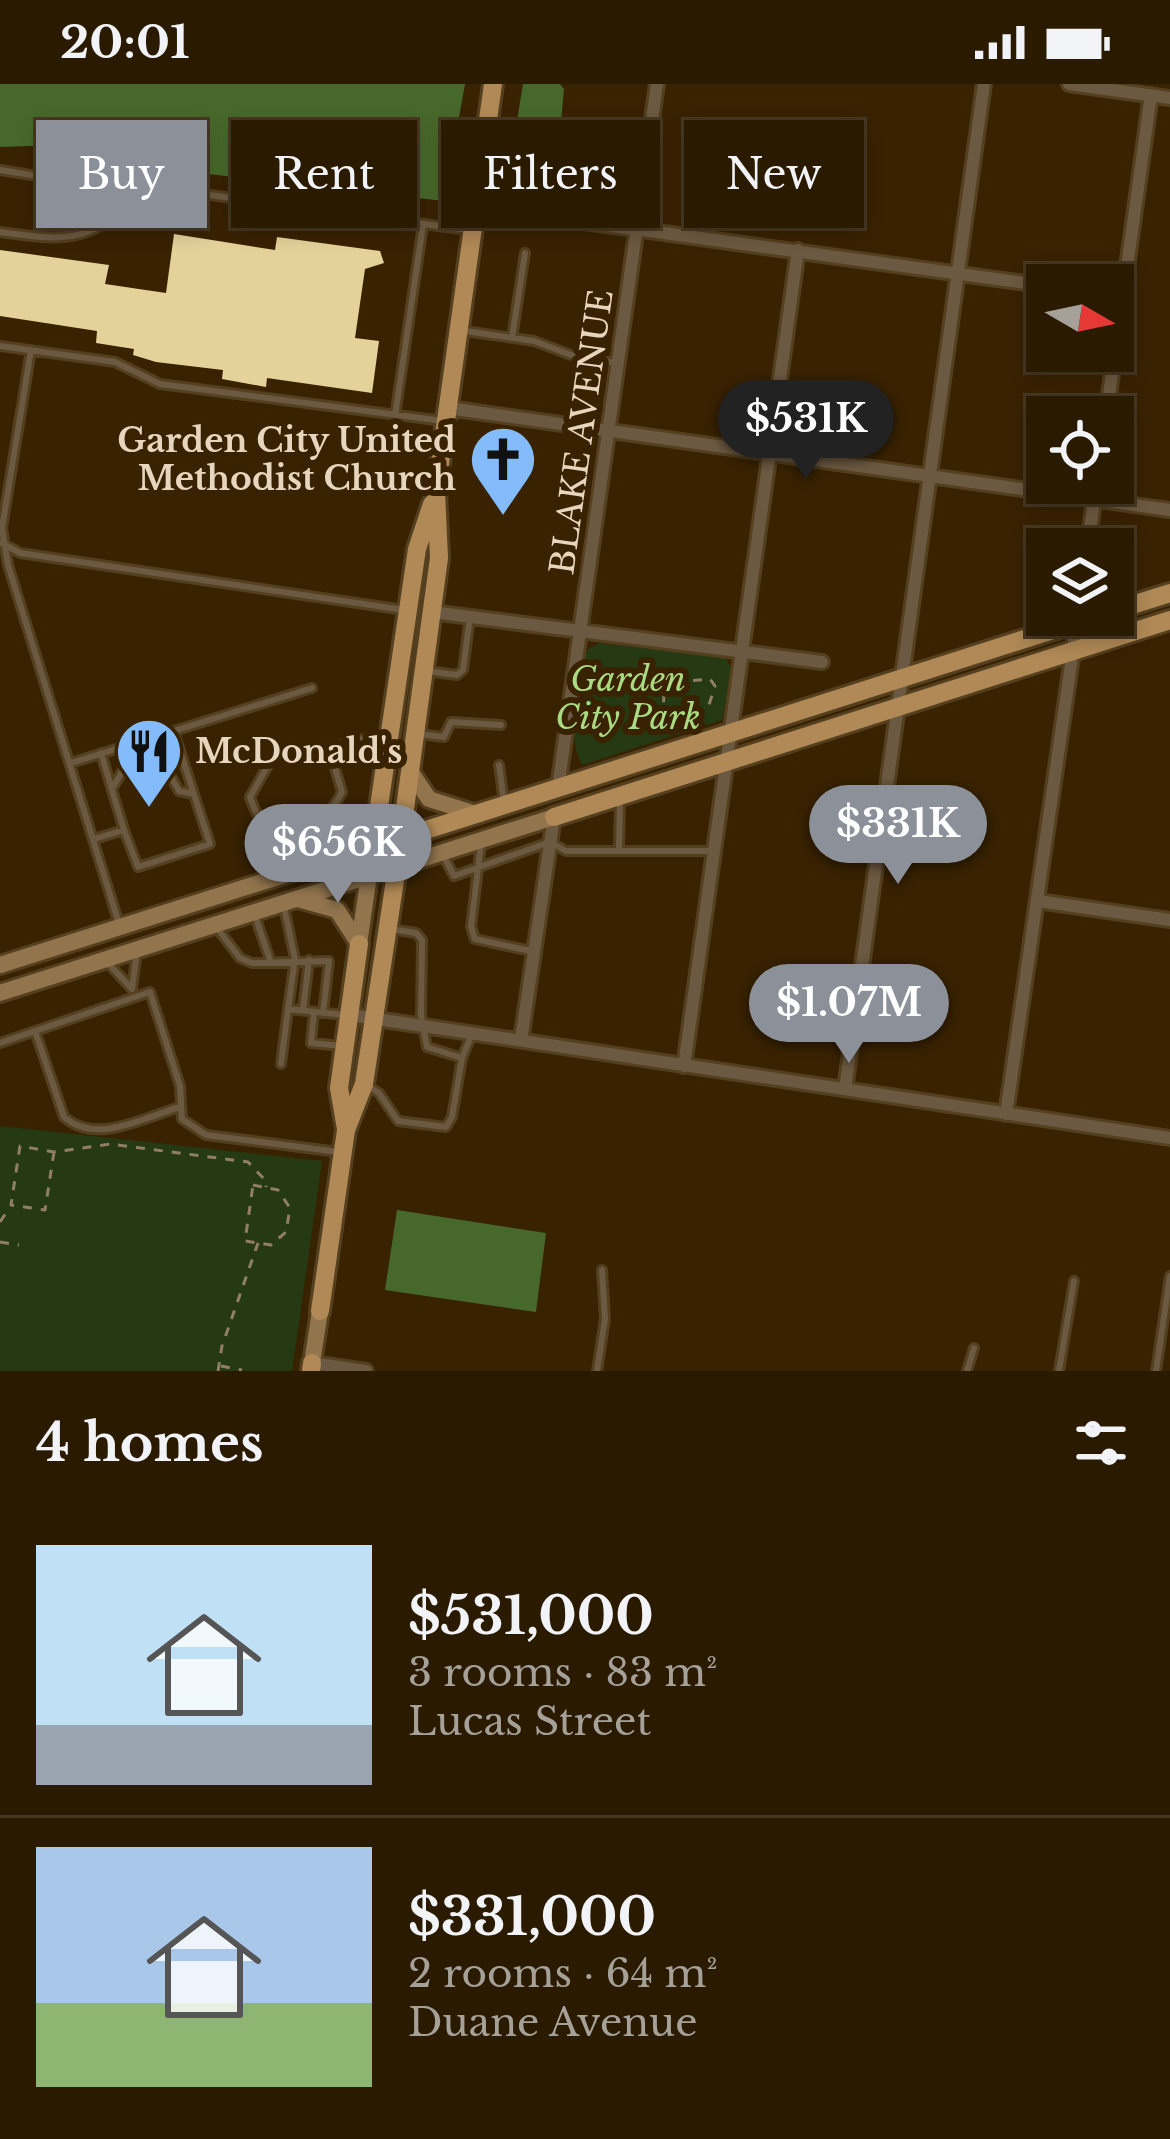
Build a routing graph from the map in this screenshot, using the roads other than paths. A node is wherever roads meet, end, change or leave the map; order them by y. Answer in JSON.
{"nodes":[{"id":1,"x":494,"y":84,"type":"edge"},
{"id":2,"x":658,"y":84,"type":"edge"},
{"id":3,"x":984,"y":84,"type":"edge"},
{"id":4,"x":1070,"y":84,"type":"edge"},
{"id":5,"x":1151,"y":95,"type":"junction"},
{"id":6,"x":1170,"y":98,"type":"edge"},
{"id":7,"x":489,"y":120,"type":"edge"},
{"id":8,"x":653,"y":120,"type":"edge"},
{"id":9,"x":0,"y":170,"type":"edge"},
{"id":10,"x":36,"y":176,"type":"edge"},
{"id":11,"x":207,"y":195,"type":"edge"},
{"id":12,"x":423,"y":224,"type":"junction"},
{"id":13,"x":100,"y":228,"type":"edge"},
{"id":14,"x":473,"y":228,"type":"edge"},
{"id":15,"x":637,"y":228,"type":"joint"},
{"id":16,"x":473,"y":231,"type":"junction"},
{"id":17,"x":0,"y":232,"type":"edge"},
{"id":18,"x":798,"y":250,"type":"junction"},
{"id":19,"x":525,"y":253,"type":"dead end"},
{"id":20,"x":1123,"y":264,"type":"edge"},
{"id":21,"x":958,"y":273,"type":"junction"},
{"id":22,"x":1026,"y":283,"type":"edge"},
{"id":23,"x":458,"y":330,"type":"junction"},
{"id":24,"x":512,"y":338,"type":"junction"},
{"id":25,"x":0,"y":346,"type":"edge"},
{"id":26,"x":31,"y":350,"type":"junction"},
{"id":27,"x":619,"y":364,"type":"junction"},
{"id":28,"x":447,"y":414,"type":"junction"},
{"id":29,"x":395,"y":416,"type":"junction"},
{"id":30,"x":609,"y":430,"type":"junction"},
{"id":31,"x":772,"y":453,"type":"junction"},
{"id":32,"x":931,"y":476,"type":"junction"},
{"id":33,"x":1026,"y":489,"type":"edge"},
{"id":34,"x":436,"y":492,"type":"junction"},
{"id":35,"x":1129,"y":504,"type":"edge"},
{"id":36,"x":1170,"y":510,"type":"edge"},
{"id":37,"x":3,"y":544,"type":"edge"},
{"id":38,"x":1170,"y":593,"type":"edge"},
{"id":39,"x":1134,"y":604,"type":"edge"},
{"id":40,"x":407,"y":610,"type":"junction"},
{"id":41,"x":432,"y":612,"type":"junction"},
{"id":42,"x":470,"y":617,"type":"junction"},
{"id":43,"x":1170,"y":620,"type":"edge"},
{"id":44,"x":579,"y":632,"type":"junction"},
{"id":45,"x":1026,"y":636,"type":"edge"},
{"id":46,"x":1075,"y":636,"type":"edge"},
{"id":47,"x":1072,"y":651,"type":"junction"},
{"id":48,"x":741,"y":654,"type":"junction"},
{"id":49,"x":822,"y":662,"type":"dead end"},
{"id":50,"x":424,"y":671,"type":"junction"},
{"id":51,"x":903,"y":677,"type":"junction"},
{"id":52,"x":311,"y":688,"type":"dead end"},
{"id":53,"x":899,"y":706,"type":"junction"},
{"id":54,"x":500,"y":725,"type":"dead end"},
{"id":55,"x":173,"y":731,"type":"junction"},
{"id":56,"x":389,"y":734,"type":"junction"},
{"id":57,"x":415,"y":734,"type":"junction"},
{"id":58,"x":729,"y":734,"type":"junction"},
{"id":59,"x":329,"y":748,"type":"junction"},
{"id":60,"x":101,"y":753,"type":"junction"},
{"id":61,"x":71,"y":763,"type":"junction"},
{"id":62,"x":724,"y":763,"type":"junction"},
{"id":63,"x":500,"y":765,"type":"dead end"},
{"id":64,"x":410,"y":771,"type":"junction"},
{"id":65,"x":558,"y":788,"type":"junction"},
{"id":66,"x":112,"y":789,"type":"junction"},
{"id":67,"x":194,"y":794,"type":"junction"},
{"id":68,"x":620,"y":796,"type":"junction"},
{"id":69,"x":505,"y":805,"type":"junction"},
{"id":70,"x":476,"y":814,"type":"junction"},
{"id":71,"x":554,"y":817,"type":"junction"},
{"id":72,"x":124,"y":830,"type":"junction"},
{"id":73,"x":94,"y":838,"type":"junction"},
{"id":74,"x":401,"y":838,"type":"junction"},
{"id":75,"x":270,"y":840,"type":"junction"},
{"id":76,"x":481,"y":840,"type":"junction"},
{"id":77,"x":550,"y":842,"type":"junction"},
{"id":78,"x":373,"y":847,"type":"junction"},
{"id":79,"x":619,"y":851,"type":"junction"},
{"id":80,"x":713,"y":851,"type":"junction"},
{"id":81,"x":442,"y":852,"type":"junction"},
{"id":82,"x":397,"y":867,"type":"junction"},
{"id":83,"x":482,"y":867,"type":"junction"},
{"id":84,"x":284,"y":875,"type":"junction"},
{"id":85,"x":368,"y":876,"type":"junction"},
{"id":86,"x":291,"y":901,"type":"junction"},
{"id":87,"x":1038,"y":902,"type":"junction"},
{"id":88,"x":254,"y":912,"type":"junction"},
{"id":89,"x":1170,"y":920,"type":"edge"},
{"id":90,"x":214,"y":925,"type":"junction"},
{"id":91,"x":120,"y":927,"type":"junction"},
{"id":92,"x":388,"y":928,"type":"junction"},
{"id":93,"x":359,"y":944,"type":"junction"},
{"id":94,"x":137,"y":949,"type":"junction"},
{"id":95,"x":534,"y":951,"type":"junction"},
{"id":96,"x":295,"y":959,"type":"junction"},
{"id":97,"x":104,"y":960,"type":"junction"},
{"id":98,"x":309,"y":960,"type":"junction"},
{"id":99,"x":270,"y":962,"type":"junction"},
{"id":100,"x":0,"y":965,"type":"edge"},
{"id":101,"x":0,"y":993,"type":"edge"},
{"id":102,"x":133,"y":993,"type":"junction"},
{"id":103,"x":288,"y":1009,"type":"junction"},
{"id":104,"x":303,"y":1010,"type":"junction"},
{"id":105,"x":318,"y":1012,"type":"junction"},
{"id":106,"x":350,"y":1015,"type":"junction"},
{"id":107,"x":375,"y":1018,"type":"junction"},
{"id":108,"x":425,"y":1026,"type":"junction"},
{"id":109,"x":35,"y":1031,"type":"junction"},
{"id":110,"x":472,"y":1033,"type":"junction"},
{"id":111,"x":521,"y":1040,"type":"junction"},
{"id":112,"x":0,"y":1043,"type":"edge"},
{"id":113,"x":345,"y":1047,"type":"junction"},
{"id":114,"x":462,"y":1058,"type":"junction"},
{"id":115,"x":280,"y":1064,"type":"dead end"},
{"id":116,"x":684,"y":1066,"type":"junction"},
{"id":117,"x":364,"y":1084,"type":"junction"},
{"id":118,"x":844,"y":1089,"type":"junction"},
{"id":119,"x":180,"y":1107,"type":"junction"},
{"id":120,"x":1006,"y":1114,"type":"junction"},
{"id":121,"x":346,"y":1130,"type":"junction"},
{"id":122,"x":1170,"y":1138,"type":"edge"},
{"id":123,"x":342,"y":1153,"type":"junction"},
{"id":124,"x":602,"y":1270,"type":"dead end"},
{"id":125,"x":1170,"y":1276,"type":"edge"},
{"id":126,"x":1073,"y":1280,"type":"dead end"},
{"id":127,"x":320,"y":1311,"type":"joint"},
{"id":128,"x":974,"y":1348,"type":"dead end"},
{"id":129,"x":312,"y":1367,"type":"edge"},
{"id":130,"x":366,"y":1371,"type":"edge"},
{"id":131,"x":598,"y":1371,"type":"edge"},
{"id":132,"x":968,"y":1371,"type":"edge"},
{"id":133,"x":1059,"y":1371,"type":"edge"},
{"id":134,"x":1156,"y":1371,"type":"edge"}],
"edges":[{"from":1,"to":7,"type":"main road"},
{"from":2,"to":8,"type":"street","name":"BLAKE AVENUE"},
{"from":3,"to":21,"type":"street"},
{"from":4,"to":5,"type":"street"},
{"from":5,"to":6,"type":"street"},
{"from":5,"to":20,"type":"street"},
{"from":9,"to":10,"type":"lane"},
{"from":11,"to":12,"type":"lane"},
{"from":12,"to":16,"type":"lane"},
{"from":12,"to":29,"type":"lane"},
{"from":13,"to":17,"type":"lane"},
{"from":14,"to":16,"type":"main road"},
{"from":15,"to":18,"type":"street"},
{"from":15,"to":27,"type":"street","name":"BLAKE AVENUE"},
{"from":16,"to":23,"type":"main road"},
{"from":18,"to":21,"type":"street"},
{"from":18,"to":31,"type":"street"},
{"from":19,"to":24,"type":"lane"},
{"from":21,"to":22,"type":"street"},
{"from":21,"to":32,"type":"street"},
{"from":23,"to":24,"type":"lane"},
{"from":23,"to":28,"type":"main road"},
{"from":24,"to":27,"type":"lane"},
{"from":25,"to":26,"type":"lane"},
{"from":26,"to":29,"type":"lane"},
{"from":26,"to":37,"type":"lane"},
{"from":27,"to":30,"type":"street","name":"BLAKE AVENUE"},
{"from":28,"to":29,"type":"lane"},
{"from":28,"to":30,"type":"street"},
{"from":28,"to":34,"type":"main road"},
{"from":30,"to":31,"type":"street"},
{"from":30,"to":44,"type":"street","name":"BLAKE AVENUE"},
{"from":31,"to":32,"type":"street"},
{"from":31,"to":48,"type":"street"},
{"from":32,"to":33,"type":"street"},
{"from":32,"to":51,"type":"street"},
{"from":34,"to":40,"type":"main road"},
{"from":34,"to":41,"type":"main road"},
{"from":35,"to":36,"type":"street"},
{"from":37,"to":40,"type":"lane"},
{"from":37,"to":61,"type":"lane"},
{"from":38,"to":39,"type":"main road"},
{"from":40,"to":56,"type":"main road"},
{"from":41,"to":42,"type":"street"},
{"from":41,"to":50,"type":"main road"},
{"from":42,"to":44,"type":"street"},
{"from":42,"to":50,"type":"lane"},
{"from":43,"to":47,"type":"main road"},
{"from":44,"to":48,"type":"street"},
{"from":44,"to":65,"type":"street","name":"BLAKE AVENUE"},
{"from":45,"to":51,"type":"main road"},
{"from":46,"to":47,"type":"street"},
{"from":47,"to":53,"type":"main road"},
{"from":47,"to":87,"type":"street"},
{"from":48,"to":49,"type":"street"},
{"from":48,"to":58,"type":"street"},
{"from":50,"to":57,"type":"main road"},
{"from":51,"to":53,"type":"street"},
{"from":51,"to":58,"type":"main road"},
{"from":52,"to":55,"type":"lane"},
{"from":53,"to":62,"type":"main road"},
{"from":53,"to":118,"type":"street"},
{"from":54,"to":57,"type":"lane"},
{"from":55,"to":60,"type":"lane"},
{"from":55,"to":67,"type":"lane"},
{"from":56,"to":59,"type":"lane"},
{"from":56,"to":78,"type":"main road"},
{"from":57,"to":64,"type":"main road"},
{"from":58,"to":62,"type":"street"},
{"from":58,"to":65,"type":"main road"},
{"from":59,"to":75,"type":"lane"},
{"from":59,"to":75,"type":"lane"},
{"from":60,"to":61,"type":"lane"},
{"from":60,"to":66,"type":"lane"},
{"from":61,"to":73,"type":"lane"},
{"from":62,"to":68,"type":"main road"},
{"from":62,"to":80,"type":"street"},
{"from":63,"to":69,"type":"lane"},
{"from":64,"to":70,"type":"main road"},
{"from":64,"to":74,"type":"main road"},
{"from":65,"to":69,"type":"main road"},
{"from":66,"to":67,"type":"lane"},
{"from":66,"to":72,"type":"lane"},
{"from":67,"to":72,"type":"lane"},
{"from":68,"to":71,"type":"main road"},
{"from":68,"to":79,"type":"lane"},
{"from":69,"to":70,"type":"main road"},
{"from":70,"to":74,"type":"main road"},
{"from":71,"to":76,"type":"main road"},
{"from":71,"to":77,"type":"street"},
{"from":72,"to":73,"type":"lane"},
{"from":73,"to":91,"type":"lane"},
{"from":74,"to":78,"type":"main road"},
{"from":74,"to":82,"type":"main road"},
{"from":75,"to":84,"type":"lane"},
{"from":76,"to":81,"type":"main road"},
{"from":76,"to":83,"type":"lane"},
{"from":77,"to":79,"type":"lane"},
{"from":77,"to":83,"type":"lane"},
{"from":77,"to":95,"type":"street"},
{"from":78,"to":84,"type":"main road"},
{"from":78,"to":85,"type":"main road"},
{"from":79,"to":80,"type":"lane"},
{"from":80,"to":116,"type":"street"},
{"from":81,"to":82,"type":"main road"},
{"from":81,"to":83,"type":"lane"},
{"from":82,"to":85,"type":"main road"},
{"from":82,"to":92,"type":"main road"},
{"from":83,"to":95,"type":"lane"},
{"from":84,"to":91,"type":"main road"},
{"from":85,"to":86,"type":"main road"},
{"from":85,"to":93,"type":"main road"},
{"from":86,"to":88,"type":"main road"},
{"from":86,"to":93,"type":"main road"},
{"from":86,"to":96,"type":"lane"},
{"from":87,"to":89,"type":"street"},
{"from":87,"to":120,"type":"street"},
{"from":88,"to":90,"type":"main road"},
{"from":88,"to":99,"type":"lane"},
{"from":90,"to":94,"type":"main road"},
{"from":90,"to":99,"type":"lane"},
{"from":91,"to":100,"type":"main road"},
{"from":92,"to":107,"type":"main road"},
{"from":92,"to":108,"type":"lane"},
{"from":93,"to":106,"type":"main road"},
{"from":94,"to":97,"type":"main road"},
{"from":94,"to":102,"type":"lane"},
{"from":95,"to":111,"type":"street"},
{"from":96,"to":98,"type":"lane"},
{"from":96,"to":99,"type":"lane"},
{"from":96,"to":103,"type":"lane"},
{"from":97,"to":101,"type":"main road"},
{"from":97,"to":102,"type":"lane"},
{"from":98,"to":104,"type":"lane"},
{"from":98,"to":105,"type":"lane"},
{"from":102,"to":109,"type":"lane"},
{"from":102,"to":119,"type":"lane"},
{"from":103,"to":104,"type":"lane"},
{"from":103,"to":115,"type":"lane"},
{"from":104,"to":105,"type":"lane"},
{"from":105,"to":106,"type":"lane"},
{"from":105,"to":113,"type":"lane"},
{"from":106,"to":107,"type":"street"},
{"from":106,"to":113,"type":"main road"},
{"from":107,"to":108,"type":"street"},
{"from":107,"to":117,"type":"main road"},
{"from":108,"to":110,"type":"street"},
{"from":108,"to":114,"type":"lane"},
{"from":109,"to":112,"type":"lane"},
{"from":109,"to":119,"type":"lane"},
{"from":110,"to":111,"type":"street"},
{"from":110,"to":114,"type":"lane"},
{"from":111,"to":116,"type":"street"},
{"from":113,"to":121,"type":"main road"},
{"from":114,"to":117,"type":"lane"},
{"from":116,"to":118,"type":"street"},
{"from":117,"to":121,"type":"main road"},
{"from":118,"to":120,"type":"street"},
{"from":119,"to":123,"type":"lane"},
{"from":120,"to":122,"type":"street"},
{"from":121,"to":123,"type":"main road"},
{"from":123,"to":127,"type":"main road"},
{"from":124,"to":131,"type":"lane"},
{"from":125,"to":134,"type":"lane"},
{"from":126,"to":133,"type":"lane"},
{"from":127,"to":129,"type":"main road"},
{"from":128,"to":132,"type":"lane"},
{"from":129,"to":130,"type":"street"}]}
